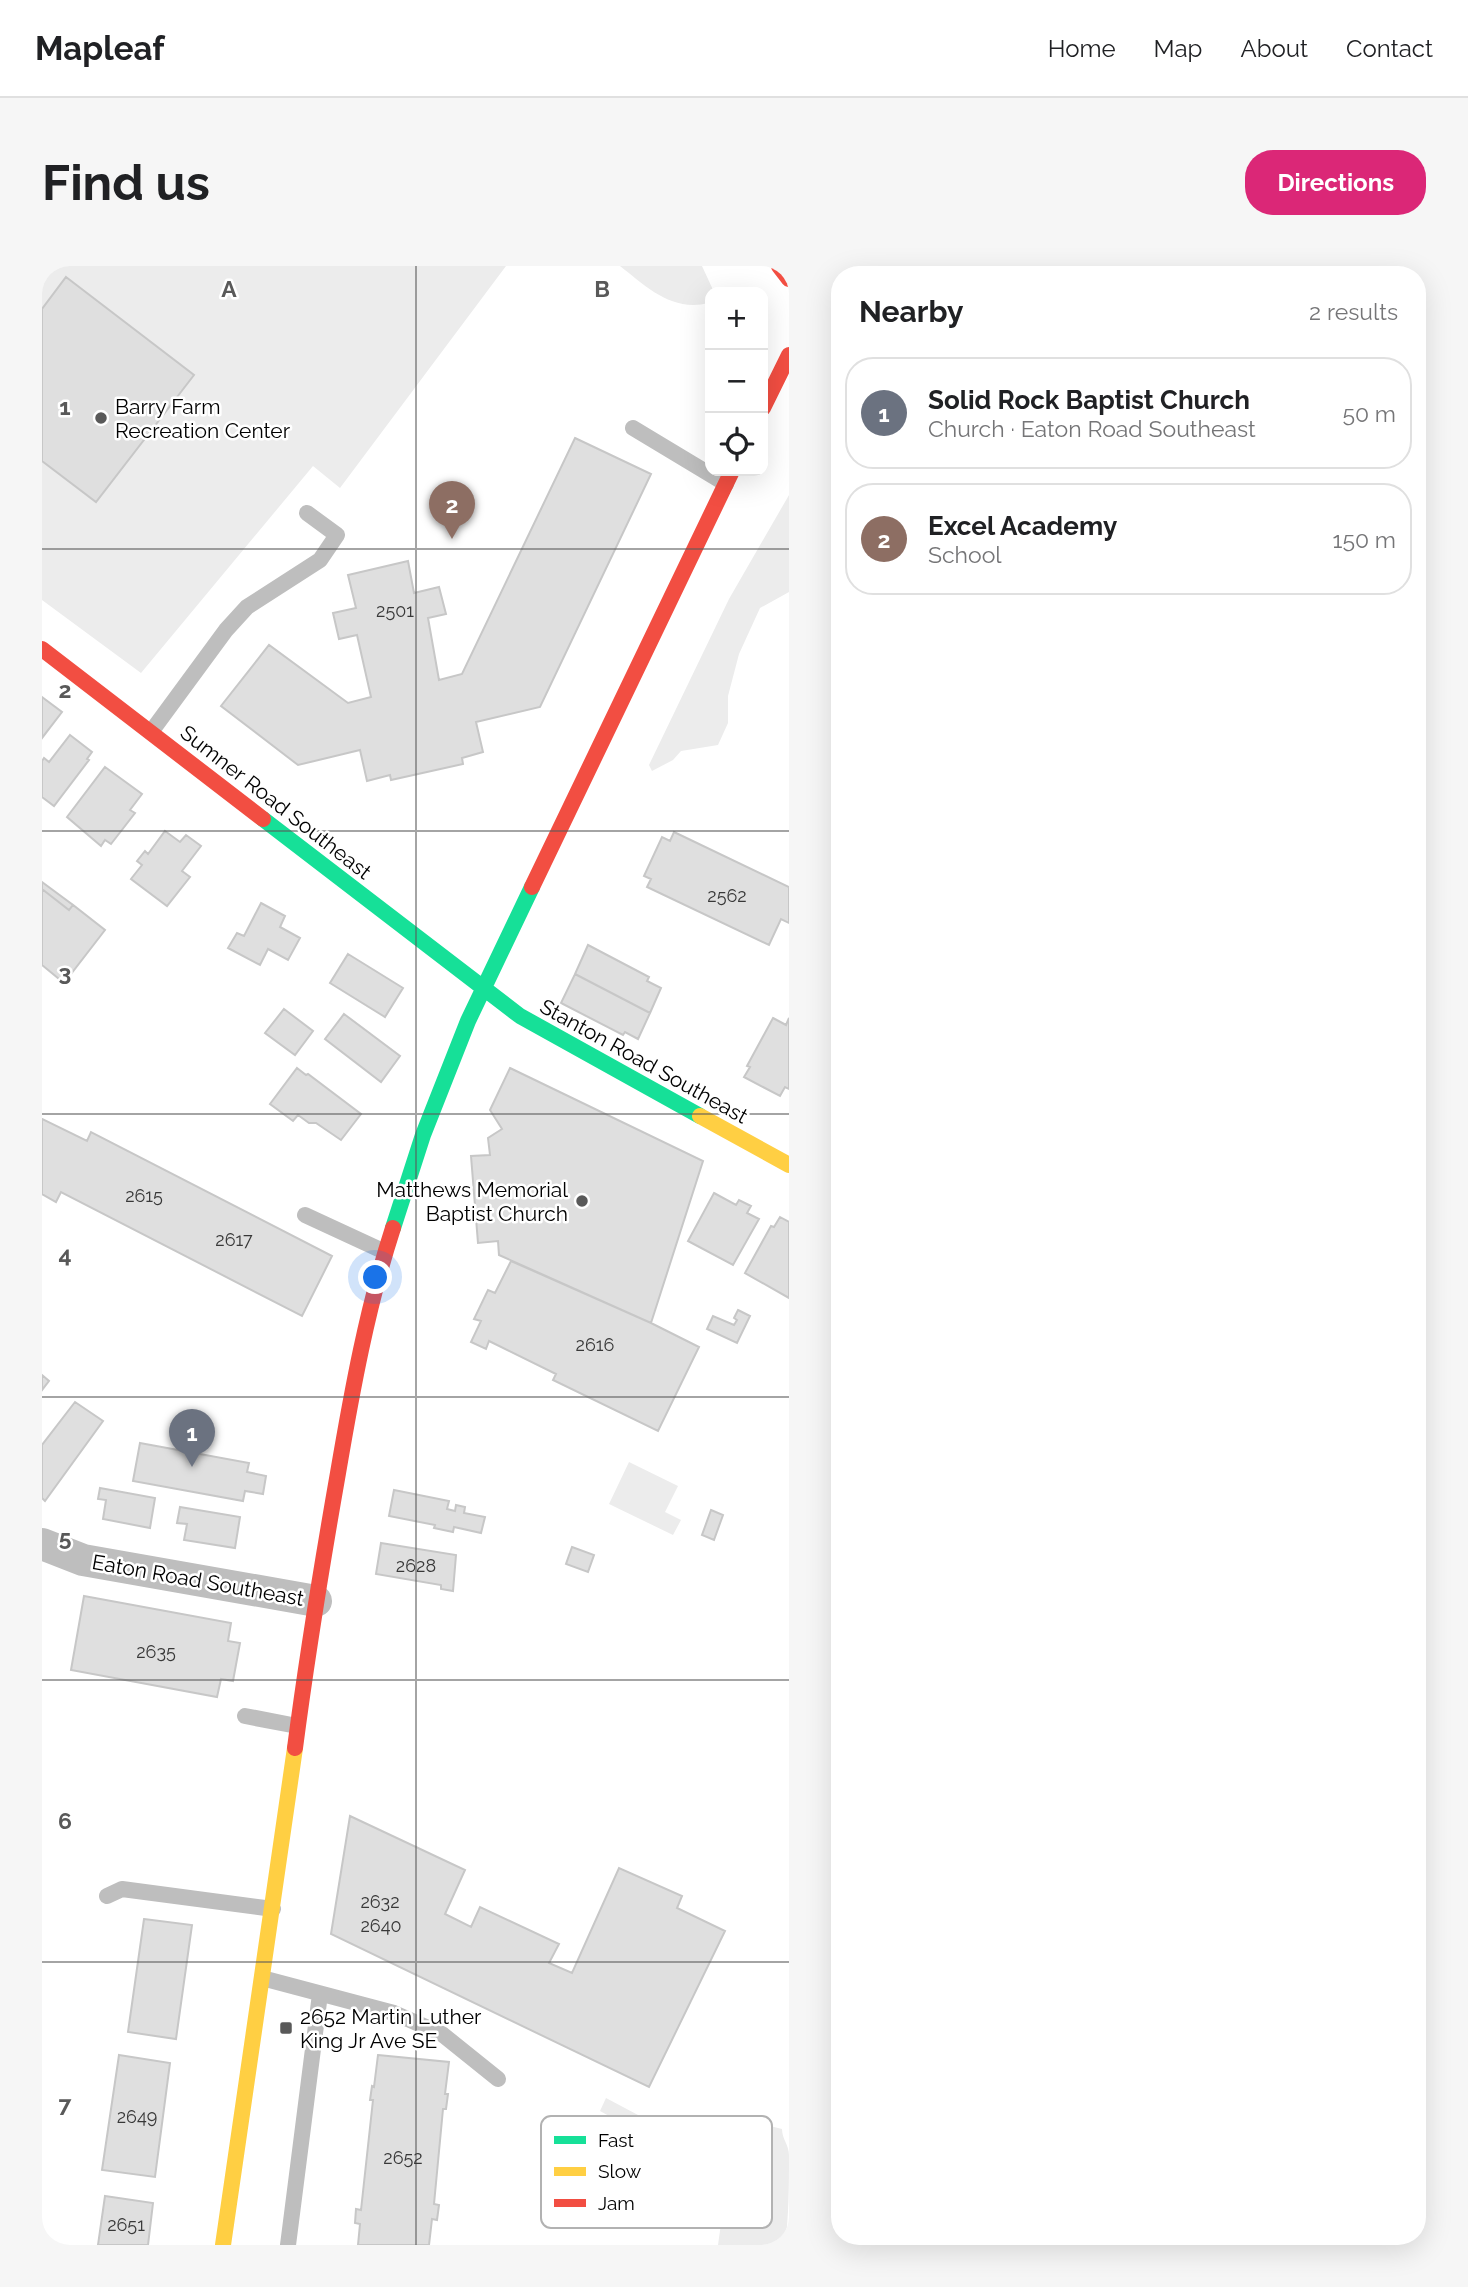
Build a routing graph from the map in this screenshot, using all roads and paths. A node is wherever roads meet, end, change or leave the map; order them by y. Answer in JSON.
{"nodes":[{"id":1,"x":779,"y":266,"type":"edge"},
{"id":2,"x":789,"y":279,"type":"edge"},
{"id":3,"x":789,"y":355,"type":"edge"},
{"id":4,"x":768,"y":398,"type":"edge"},
{"id":5,"x":633,"y":428,"type":"dead end"},
{"id":6,"x":729,"y":477,"type":"edge"},
{"id":7,"x":307,"y":513,"type":"dead end"},
{"id":8,"x":42,"y":649,"type":"edge"},
{"id":9,"x":151,"y":732,"type":"junction"},
{"id":10,"x":483,"y":988,"type":"junction"},
{"id":11,"x":789,"y":1165,"type":"edge"},
{"id":12,"x":304,"y":1215,"type":"dead end"},
{"id":13,"x":385,"y":1252,"type":"junction"},
{"id":14,"x":42,"y":1544,"type":"edge"},
{"id":15,"x":316,"y":1601,"type":"junction"},
{"id":16,"x":245,"y":1716,"type":"dead end"},
{"id":17,"x":297,"y":1726,"type":"junction"},
{"id":18,"x":107,"y":1896,"type":"dead end"},
{"id":19,"x":273,"y":1909,"type":"junction"},
{"id":20,"x":262,"y":1978,"type":"junction"},
{"id":21,"x":320,"y":1994,"type":"junction"},
{"id":22,"x":498,"y":2079,"type":"dead end"},
{"id":23,"x":223,"y":2245,"type":"edge"},
{"id":24,"x":288,"y":2245,"type":"edge"}],
"edges":[{"from":1,"to":2,"type":"main road"},
{"from":3,"to":4,"type":"main road"},
{"from":5,"to":6,"type":"lane"},
{"from":6,"to":10,"type":"main road"},
{"from":7,"to":9,"type":"lane"},
{"from":8,"to":9,"type":"main road","name":"Sumner Road Southeast"},
{"from":9,"to":10,"type":"main road","name":"Sumner Road Southeast"},
{"from":10,"to":11,"type":"main road","name":"Stanton Road Southeast"},
{"from":10,"to":13,"type":"main road"},
{"from":12,"to":13,"type":"lane"},
{"from":13,"to":15,"type":"main road"},
{"from":14,"to":15,"type":"street","name":"Eaton Road Southeast"},
{"from":15,"to":17,"type":"main road"},
{"from":16,"to":17,"type":"lane"},
{"from":17,"to":19,"type":"main road"},
{"from":18,"to":19,"type":"lane"},
{"from":19,"to":20,"type":"main road"},
{"from":20,"to":21,"type":"lane"},
{"from":20,"to":23,"type":"main road"},
{"from":21,"to":22,"type":"lane"},
{"from":21,"to":24,"type":"lane"}]}
